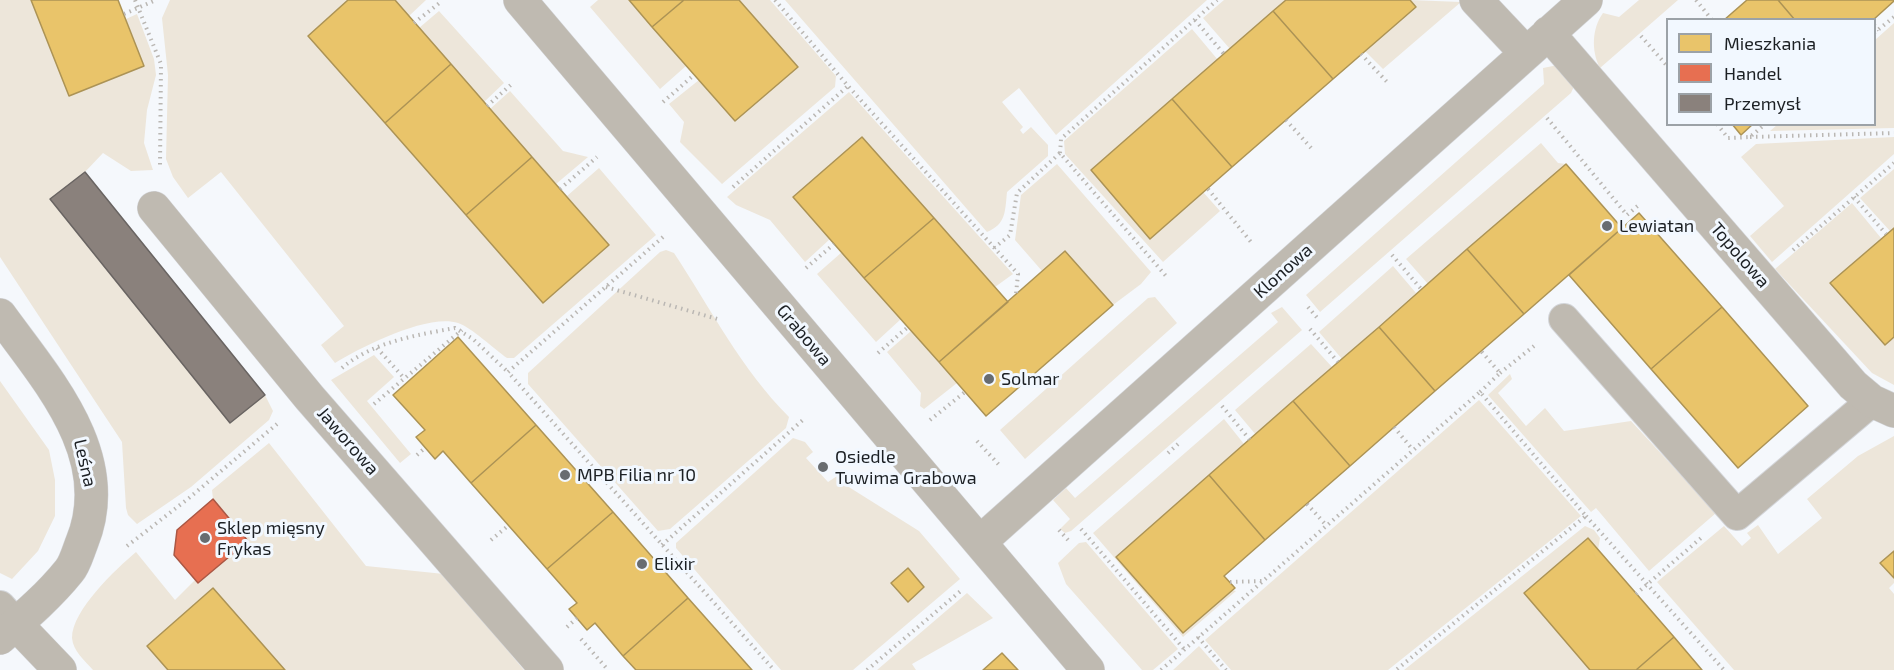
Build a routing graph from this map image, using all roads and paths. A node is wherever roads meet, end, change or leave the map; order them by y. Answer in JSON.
{"nodes":[{"id":1,"x":135,"y":0,"type":"edge"},
{"id":2,"x":156,"y":0,"type":"edge"},
{"id":3,"x":520,"y":0,"type":"edge"},
{"id":4,"x":776,"y":0,"type":"edge"},
{"id":5,"x":1217,"y":0,"type":"edge"},
{"id":6,"x":1476,"y":0,"type":"edge"},
{"id":7,"x":1586,"y":0,"type":"edge"},
{"id":8,"x":1696,"y":0,"type":"edge"},
{"id":9,"x":442,"y":1,"type":"edge"},
{"id":10,"x":138,"y":8,"type":"junction"},
{"id":11,"x":124,"y":14,"type":"dead end"},
{"id":12,"x":1894,"y":17,"type":"edge"},
{"id":13,"x":1710,"y":18,"type":"edge"},
{"id":14,"x":1195,"y":20,"type":"junction"},
{"id":15,"x":414,"y":23,"type":"dead end"},
{"id":16,"x":1877,"y":32,"type":"edge"},
{"id":17,"x":1641,"y":36,"type":"dead end"},
{"id":18,"x":1537,"y":43,"type":"junction"},
{"id":19,"x":1224,"y":54,"type":"dead end"},
{"id":20,"x":1361,"y":54,"type":"dead end"},
{"id":21,"x":1666,"y":65,"type":"edge"},
{"id":22,"x":694,"y":75,"type":"dead end"},
{"id":23,"x":1387,"y":82,"type":"dead end"},
{"id":24,"x":513,"y":83,"type":"dead end"},
{"id":25,"x":848,"y":86,"type":"junction"},
{"id":26,"x":663,"y":102,"type":"dead end"},
{"id":27,"x":487,"y":105,"type":"dead end"},
{"id":28,"x":1547,"y":118,"type":"dead end"},
{"id":29,"x":1286,"y":120,"type":"dead end"},
{"id":30,"x":1719,"y":126,"type":"edge"},
{"id":31,"x":1763,"y":126,"type":"edge"},
{"id":32,"x":1894,"y":133,"type":"edge"},
{"id":33,"x":1750,"y":138,"type":"junction"},
{"id":34,"x":161,"y":143,"type":"dead end"},
{"id":35,"x":1312,"y":149,"type":"dead end"},
{"id":36,"x":1060,"y":153,"type":"junction"},
{"id":37,"x":598,"y":156,"type":"dead end"},
{"id":38,"x":1894,"y":163,"type":"edge"},
{"id":39,"x":560,"y":189,"type":"dead end"},
{"id":40,"x":729,"y":189,"type":"dead end"},
{"id":41,"x":1208,"y":189,"type":"dead end"},
{"id":42,"x":1854,"y":197,"type":"junction"},
{"id":43,"x":1645,"y":200,"type":"dead end"},
{"id":44,"x":154,"y":208,"type":"dead end"},
{"id":45,"x":667,"y":234,"type":"dead end"},
{"id":46,"x":1886,"y":234,"type":"dead end"},
{"id":47,"x":1253,"y":243,"type":"dead end"},
{"id":48,"x":834,"y":244,"type":"dead end"},
{"id":49,"x":994,"y":248,"type":"junction"},
{"id":50,"x":1392,"y":255,"type":"dead end"},
{"id":51,"x":806,"y":268,"type":"dead end"},
{"id":52,"x":1166,"y":276,"type":"dead end"},
{"id":53,"x":1761,"y":278,"type":"junction"},
{"id":54,"x":606,"y":287,"type":"junction"},
{"id":55,"x":1422,"y":290,"type":"dead end"},
{"id":56,"x":1016,"y":294,"type":"dead end"},
{"id":57,"x":0,"y":315,"type":"edge"},
{"id":58,"x":1564,"y":319,"type":"dead end"},
{"id":59,"x":721,"y":320,"type":"dead end"},
{"id":60,"x":908,"y":327,"type":"dead end"},
{"id":61,"x":1310,"y":328,"type":"dead end"},
{"id":62,"x":462,"y":330,"type":"junction"},
{"id":63,"x":377,"y":348,"type":"junction"},
{"id":64,"x":1481,"y":351,"type":"dead end"},
{"id":65,"x":878,"y":353,"type":"dead end"},
{"id":66,"x":1526,"y":353,"type":"dead end"},
{"id":67,"x":1338,"y":362,"type":"dead end"},
{"id":68,"x":508,"y":372,"type":"junction"},
{"id":69,"x":1500,"y":373,"type":"junction"},
{"id":70,"x":404,"y":378,"type":"junction"},
{"id":71,"x":965,"y":392,"type":"dead end"},
{"id":72,"x":1480,"y":392,"type":"junction"},
{"id":73,"x":309,"y":397,"type":"junction"},
{"id":74,"x":1222,"y":406,"type":"dead end"},
{"id":75,"x":1883,"y":406,"type":"edge"},
{"id":76,"x":381,"y":413,"type":"dead end"},
{"id":77,"x":804,"y":419,"type":"dead end"},
{"id":78,"x":924,"y":425,"type":"dead end"},
{"id":79,"x":1394,"y":428,"type":"dead end"},
{"id":80,"x":1250,"y":440,"type":"dead end"},
{"id":81,"x":977,"y":441,"type":"dead end"},
{"id":82,"x":1178,"y":444,"type":"dead end"},
{"id":83,"x":411,"y":446,"type":"dead end"},
{"id":84,"x":425,"y":448,"type":"dead end"},
{"id":85,"x":1413,"y":450,"type":"junction"},
{"id":86,"x":1168,"y":453,"type":"dead end"},
{"id":87,"x":418,"y":454,"type":"junction"},
{"id":88,"x":426,"y":463,"type":"dead end"},
{"id":89,"x":1005,"y":471,"type":"dead end"},
{"id":90,"x":1306,"y":504,"type":"dead end"},
{"id":91,"x":1586,"y":516,"type":"junction"},
{"id":92,"x":509,"y":525,"type":"dead end"},
{"id":93,"x":1326,"y":525,"type":"junction"},
{"id":94,"x":1082,"y":529,"type":"dead end"},
{"id":95,"x":485,"y":530,"type":"dead end"},
{"id":96,"x":1703,"y":536,"type":"dead end"},
{"id":97,"x":493,"y":538,"type":"junction"},
{"id":98,"x":980,"y":542,"type":"junction"},
{"id":99,"x":662,"y":545,"type":"junction"},
{"id":100,"x":500,"y":547,"type":"dead end"},
{"id":101,"x":120,"y":551,"type":"dead end"},
{"id":102,"x":1263,"y":581,"type":"junction"},
{"id":103,"x":1230,"y":582,"type":"dead end"},
{"id":104,"x":1647,"y":584,"type":"junction"},
{"id":105,"x":964,"y":588,"type":"dead end"},
{"id":106,"x":1636,"y":594,"type":"dead end"},
{"id":107,"x":561,"y":616,"type":"dead end"},
{"id":108,"x":577,"y":618,"type":"dead end"},
{"id":109,"x":5,"y":623,"type":"edge"},
{"id":110,"x":569,"y":625,"type":"junction"},
{"id":111,"x":1197,"y":637,"type":"junction"},
{"id":112,"x":1184,"y":649,"type":"junction"},
{"id":113,"x":60,"y":670,"type":"edge"},
{"id":114,"x":547,"y":670,"type":"edge"},
{"id":115,"x":608,"y":670,"type":"edge"},
{"id":116,"x":774,"y":670,"type":"edge"},
{"id":117,"x":867,"y":670,"type":"edge"},
{"id":118,"x":1088,"y":670,"type":"edge"},
{"id":119,"x":1161,"y":670,"type":"edge"},
{"id":120,"x":1226,"y":670,"type":"edge"},
{"id":121,"x":1396,"y":670,"type":"edge"},
{"id":122,"x":1724,"y":670,"type":"edge"}],
"edges":[{"from":1,"to":10,"type":"path"},
{"from":2,"to":10,"type":"path"},
{"from":3,"to":98,"type":"street","name":"Grabowa"},
{"from":4,"to":25,"type":"path"},
{"from":5,"to":14,"type":"path"},
{"from":6,"to":18,"type":"street","name":"Topolowa"},
{"from":7,"to":18,"type":"street","name":"Klonowa"},
{"from":8,"to":13,"type":"path"},
{"from":9,"to":15,"type":"path"},
{"from":10,"to":11,"type":"path"},
{"from":10,"to":34,"type":"path"},
{"from":12,"to":16,"type":"path"},
{"from":14,"to":19,"type":"path"},
{"from":14,"to":36,"type":"path"},
{"from":17,"to":21,"type":"path"},
{"from":18,"to":53,"type":"street","name":"Topolowa"},
{"from":18,"to":98,"type":"street","name":"Klonowa"},
{"from":20,"to":23,"type":"path"},
{"from":22,"to":26,"type":"path"},
{"from":24,"to":27,"type":"path"},
{"from":25,"to":40,"type":"path"},
{"from":25,"to":49,"type":"path"},
{"from":28,"to":43,"type":"path"},
{"from":29,"to":35,"type":"path"},
{"from":30,"to":33,"type":"path"},
{"from":31,"to":33,"type":"path"},
{"from":32,"to":33,"type":"path"},
{"from":36,"to":49,"type":"path"},
{"from":36,"to":52,"type":"path"},
{"from":37,"to":39,"type":"path"},
{"from":38,"to":42,"type":"path"},
{"from":41,"to":47,"type":"path"},
{"from":42,"to":46,"type":"path"},
{"from":42,"to":53,"type":"path"},
{"from":44,"to":73,"type":"street","name":"Jaworowa"},
{"from":45,"to":54,"type":"path"},
{"from":48,"to":51,"type":"path"},
{"from":49,"to":56,"type":"path"},
{"from":50,"to":55,"type":"path"},
{"from":53,"to":75,"type":"street","name":"Topolowa"},
{"from":54,"to":59,"type":"path"},
{"from":54,"to":68,"type":"path"},
{"from":57,"to":109,"type":"street","name":"Leśna"},
{"from":58,"to":75,"type":"lane"},
{"from":60,"to":65,"type":"path"},
{"from":61,"to":67,"type":"path"},
{"from":62,"to":63,"type":"path"},
{"from":62,"to":68,"type":"path"},
{"from":62,"to":70,"type":"path"},
{"from":63,"to":70,"type":"path"},
{"from":63,"to":73,"type":"path"},
{"from":64,"to":69,"type":"path"},
{"from":66,"to":69,"type":"path"},
{"from":68,"to":99,"type":"path"},
{"from":69,"to":72,"type":"path"},
{"from":70,"to":76,"type":"path"},
{"from":71,"to":78,"type":"path"},
{"from":72,"to":85,"type":"path"},
{"from":72,"to":91,"type":"path"},
{"from":73,"to":101,"type":"path"},
{"from":73,"to":114,"type":"street","name":"Jaworowa"},
{"from":74,"to":80,"type":"path"},
{"from":77,"to":99,"type":"path"},
{"from":79,"to":85,"type":"path"},
{"from":81,"to":89,"type":"path"},
{"from":82,"to":86,"type":"path"},
{"from":83,"to":87,"type":"path"},
{"from":84,"to":87,"type":"path"},
{"from":85,"to":93,"type":"path"},
{"from":87,"to":88,"type":"path"},
{"from":90,"to":93,"type":"path"},
{"from":91,"to":104,"type":"path"},
{"from":91,"to":121,"type":"path"},
{"from":92,"to":97,"type":"path"},
{"from":93,"to":102,"type":"path"},
{"from":94,"to":112,"type":"path"},
{"from":95,"to":97,"type":"path"},
{"from":96,"to":104,"type":"path"},
{"from":97,"to":100,"type":"path"},
{"from":98,"to":118,"type":"street","name":"Grabowa"},
{"from":99,"to":116,"type":"path"},
{"from":102,"to":103,"type":"path"},
{"from":102,"to":111,"type":"path"},
{"from":104,"to":106,"type":"path"},
{"from":104,"to":122,"type":"path"},
{"from":105,"to":117,"type":"path"},
{"from":107,"to":110,"type":"path"},
{"from":108,"to":110,"type":"path"},
{"from":109,"to":113,"type":"street"},
{"from":110,"to":115,"type":"path"},
{"from":111,"to":112,"type":"path"},
{"from":111,"to":120,"type":"path"},
{"from":112,"to":119,"type":"path"}]}
